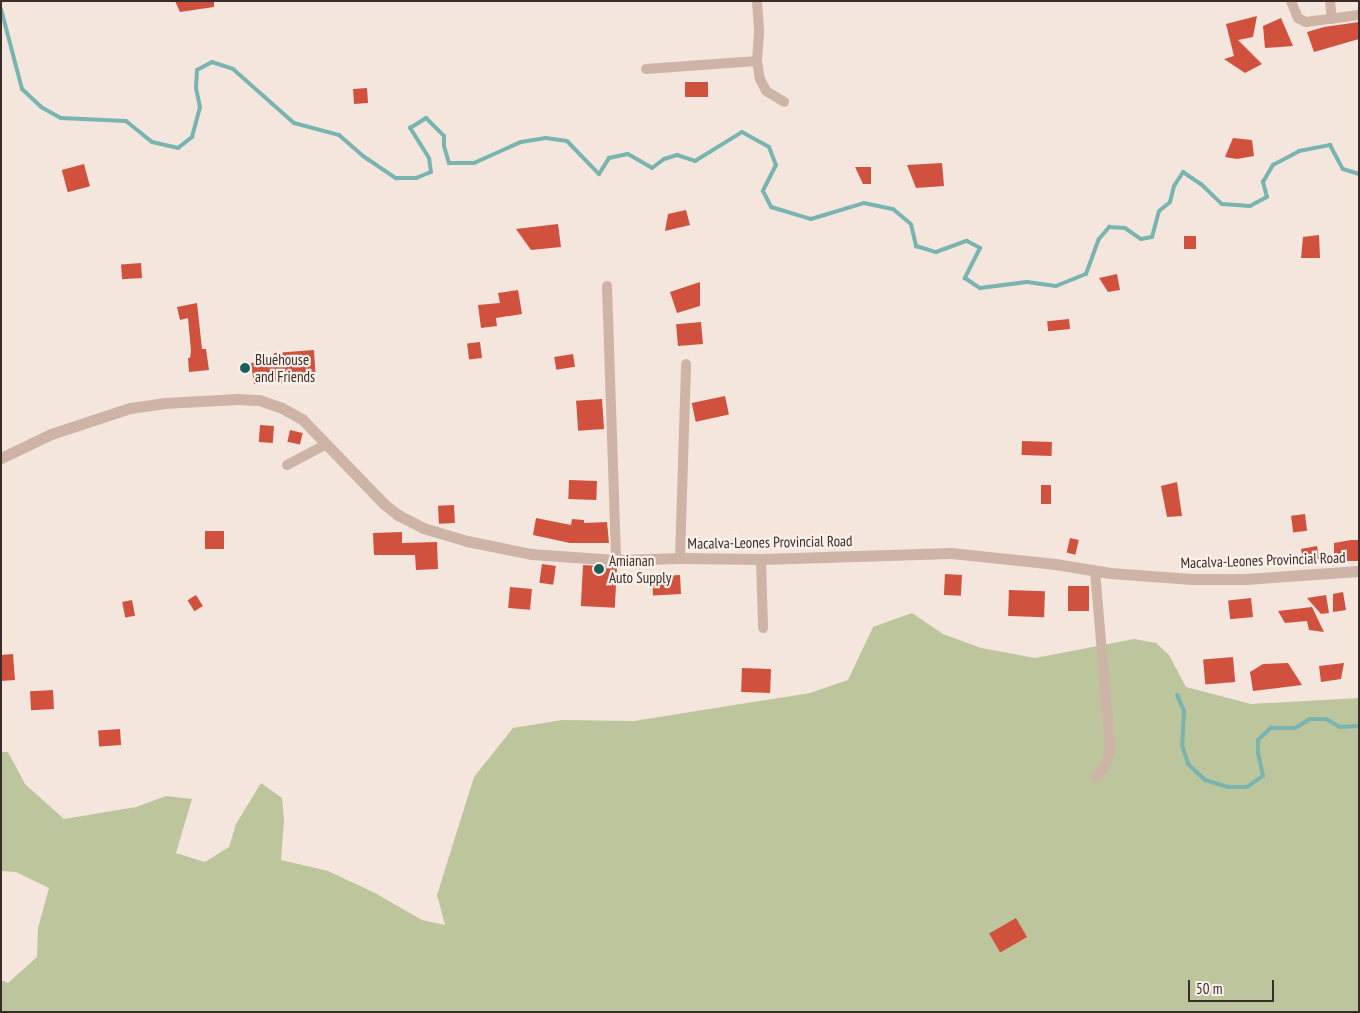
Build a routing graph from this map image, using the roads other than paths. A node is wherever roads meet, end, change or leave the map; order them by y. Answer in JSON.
{"nodes":[{"id":1,"x":757,"y":1,"type":"edge"},
{"id":2,"x":1291,"y":1,"type":"edge"},
{"id":3,"x":1330,"y":1,"type":"edge"},
{"id":4,"x":1359,"y":15,"type":"edge"},
{"id":5,"x":1332,"y":19,"type":"junction"},
{"id":6,"x":756,"y":61,"type":"junction"},
{"id":7,"x":646,"y":69,"type":"dead end"},
{"id":8,"x":784,"y":102,"type":"dead end"},
{"id":9,"x":607,"y":286,"type":"dead end"},
{"id":10,"x":686,"y":364,"type":"dead end"},
{"id":11,"x":325,"y":445,"type":"junction"},
{"id":12,"x":1,"y":458,"type":"edge"},
{"id":13,"x":287,"y":465,"type":"dead end"},
{"id":14,"x":680,"y":558,"type":"junction"},
{"id":15,"x":761,"y":559,"type":"junction"},
{"id":16,"x":616,"y":560,"type":"junction"},
{"id":17,"x":1095,"y":571,"type":"junction"},
{"id":18,"x":1359,"y":571,"type":"edge"},
{"id":19,"x":763,"y":628,"type":"dead end"},
{"id":20,"x":1096,"y":778,"type":"dead end"}],
"edges":[{"from":1,"to":6,"type":"street"},
{"from":2,"to":5,"type":"street"},
{"from":3,"to":5,"type":"street"},
{"from":4,"to":5,"type":"street"},
{"from":6,"to":7,"type":"street"},
{"from":6,"to":8,"type":"street"},
{"from":9,"to":16,"type":"street"},
{"from":10,"to":14,"type":"street"},
{"from":11,"to":12,"type":"street","name":"Macalva-Leones Provincial Road"},
{"from":11,"to":13,"type":"street"},
{"from":11,"to":16,"type":"street","name":"Macalva-Leones Provincial Road"},
{"from":14,"to":15,"type":"street","name":"Macalva-Leones Provincial Road"},
{"from":14,"to":16,"type":"street","name":"Macalva-Leones Provincial Road"},
{"from":15,"to":17,"type":"street","name":"Macalva-Leones Provincial Road"},
{"from":15,"to":19,"type":"street"},
{"from":17,"to":18,"type":"street","name":"Macalva-Leones Provincial Road"},
{"from":17,"to":20,"type":"street"}]}
